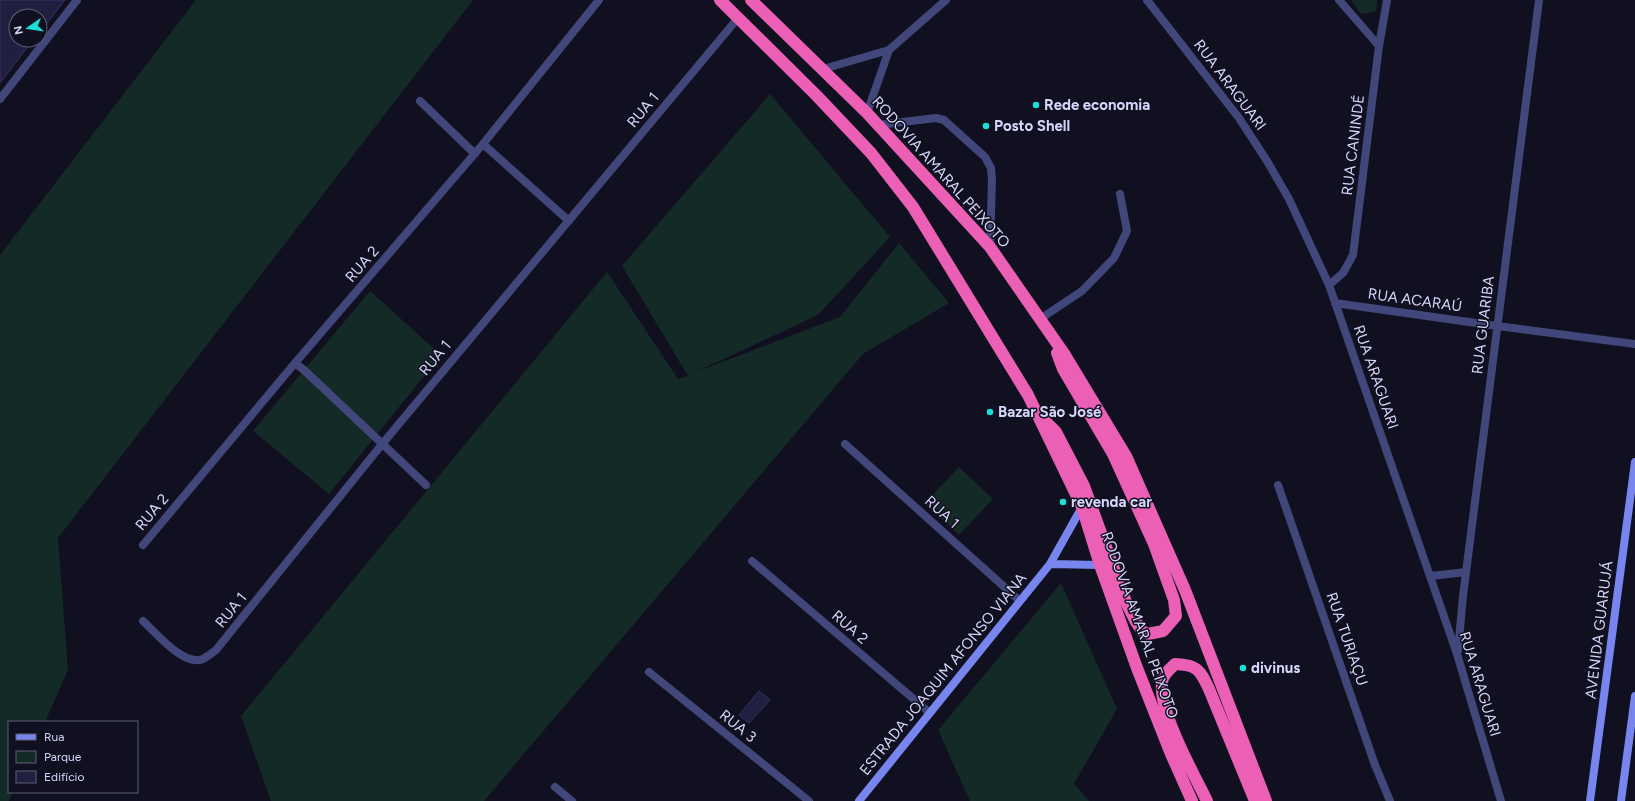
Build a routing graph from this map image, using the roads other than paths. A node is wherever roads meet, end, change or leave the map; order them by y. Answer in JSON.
{"nodes":[{"id":1,"x":76,"y":0,"type":"edge"},
{"id":2,"x":599,"y":0,"type":"edge"},
{"id":3,"x":720,"y":0,"type":"edge"},
{"id":4,"x":751,"y":0,"type":"edge"},
{"id":5,"x":946,"y":0,"type":"edge"},
{"id":6,"x":1147,"y":0,"type":"edge"},
{"id":7,"x":1338,"y":0,"type":"edge"},
{"id":8,"x":1387,"y":0,"type":"edge"},
{"id":9,"x":1539,"y":0,"type":"edge"},
{"id":10,"x":738,"y":18,"type":"junction"},
{"id":11,"x":1379,"y":46,"type":"junction"},
{"id":12,"x":890,"y":50,"type":"junction"},
{"id":13,"x":823,"y":69,"type":"junction"},
{"id":14,"x":0,"y":99,"type":"edge"},
{"id":15,"x":420,"y":101,"type":"dead end"},
{"id":16,"x":867,"y":113,"type":"junction"},
{"id":17,"x":878,"y":125,"type":"junction"},
{"id":18,"x":483,"y":144,"type":"junction"},
{"id":19,"x":475,"y":154,"type":"junction"},
{"id":20,"x":1120,"y":194,"type":"dead end"},
{"id":21,"x":569,"y":221,"type":"junction"},
{"id":22,"x":990,"y":247,"type":"junction"},
{"id":23,"x":1329,"y":285,"type":"junction"},
{"id":24,"x":1335,"y":303,"type":"junction"},
{"id":25,"x":1040,"y":319,"type":"junction"},
{"id":26,"x":1497,"y":326,"type":"junction"},
{"id":27,"x":1050,"y":333,"type":"junction"},
{"id":28,"x":1635,"y":344,"type":"edge"},
{"id":29,"x":295,"y":363,"type":"junction"},
{"id":30,"x":1038,"y":413,"type":"junction"},
{"id":31,"x":383,"y":443,"type":"junction"},
{"id":32,"x":845,"y":444,"type":"dead end"},
{"id":33,"x":1635,"y":462,"type":"edge"},
{"id":34,"x":426,"y":485,"type":"dead end"},
{"id":35,"x":1278,"y":485,"type":"dead end"},
{"id":36,"x":1082,"y":507,"type":"junction"},
{"id":37,"x":143,"y":544,"type":"dead end"},
{"id":38,"x":752,"y":561,"type":"dead end"},
{"id":39,"x":1050,"y":564,"type":"junction"},
{"id":40,"x":1100,"y":565,"type":"junction"},
{"id":41,"x":1466,"y":572,"type":"junction"},
{"id":42,"x":1431,"y":576,"type":"junction"},
{"id":43,"x":1020,"y":601,"type":"junction"},
{"id":44,"x":143,"y":621,"type":"dead end"},
{"id":45,"x":1457,"y":654,"type":"junction"},
{"id":46,"x":649,"y":672,"type":"dead end"},
{"id":47,"x":1635,"y":696,"type":"edge"},
{"id":48,"x":930,"y":713,"type":"junction"},
{"id":49,"x":1632,"y":735,"type":"edge"},
{"id":50,"x":554,"y":787,"type":"dead end"},
{"id":51,"x":572,"y":801,"type":"edge"},
{"id":52,"x":809,"y":801,"type":"edge"},
{"id":53,"x":859,"y":801,"type":"edge"},
{"id":54,"x":1192,"y":801,"type":"edge"},
{"id":55,"x":1207,"y":801,"type":"edge"},
{"id":56,"x":1255,"y":801,"type":"edge"},
{"id":57,"x":1266,"y":801,"type":"edge"},
{"id":58,"x":1390,"y":801,"type":"edge"},
{"id":59,"x":1501,"y":801,"type":"edge"},
{"id":60,"x":1590,"y":801,"type":"edge"},
{"id":61,"x":1621,"y":801,"type":"edge"}],
"edges":[{"from":1,"to":14,"type":"street"},
{"from":2,"to":18,"type":"street","name":"RUA 2"},
{"from":3,"to":10,"type":"highway","name":"RODOVIA AMARAL PEIXOTO"},
{"from":4,"to":13,"type":"highway","name":"RODOVIA AMARAL PEIXOTO"},
{"from":5,"to":12,"type":"street"},
{"from":6,"to":23,"type":"street","name":"RUA ARAGUARI"},
{"from":7,"to":11,"type":"street"},
{"from":8,"to":11,"type":"street","name":"RUA CANINDÉ"},
{"from":9,"to":26,"type":"street","name":"RUA GUARIBA"},
{"from":10,"to":21,"type":"street","name":"RUA 1"},
{"from":10,"to":30,"type":"highway","name":"RODOVIA AMARAL PEIXOTO"},
{"from":11,"to":23,"type":"street","name":"RUA CANINDÉ"},
{"from":12,"to":13,"type":"street"},
{"from":12,"to":16,"type":"street"},
{"from":13,"to":16,"type":"highway","name":"RODOVIA AMARAL PEIXOTO"},
{"from":15,"to":19,"type":"street"},
{"from":16,"to":17,"type":"highway","name":"RODOVIA AMARAL PEIXOTO"},
{"from":17,"to":22,"type":"highway","name":"RODOVIA AMARAL PEIXOTO"},
{"from":17,"to":22,"type":"street"},
{"from":18,"to":19,"type":"street","name":"RUA 2"},
{"from":18,"to":21,"type":"street"},
{"from":19,"to":29,"type":"street","name":"RUA 2"},
{"from":20,"to":25,"type":"street"},
{"from":21,"to":31,"type":"street","name":"RUA 1"},
{"from":22,"to":25,"type":"highway","name":"RODOVIA AMARAL PEIXOTO"},
{"from":23,"to":24,"type":"street","name":"RUA ARAGUARI"},
{"from":24,"to":26,"type":"street","name":"RUA ACARAÚ"},
{"from":24,"to":42,"type":"street","name":"RUA ARAGUARI"},
{"from":25,"to":27,"type":"highway","name":"RODOVIA AMARAL PEIXOTO"},
{"from":26,"to":28,"type":"street","name":"RUA ACARAÚ"},
{"from":26,"to":41,"type":"street","name":"RUA GUARIBA"},
{"from":27,"to":30,"type":"highway"},
{"from":27,"to":57,"type":"highway","name":"RODOVIA AMARAL PEIXOTO"},
{"from":29,"to":31,"type":"street"},
{"from":29,"to":37,"type":"street","name":"RUA 2"},
{"from":30,"to":36,"type":"highway","name":"RODOVIA AMARAL PEIXOTO"},
{"from":31,"to":34,"type":"street"},
{"from":31,"to":44,"type":"street","name":"RUA 1"},
{"from":32,"to":43,"type":"street","name":"RUA 1"},
{"from":33,"to":60,"type":"street","name":"AVENIDA GUARUJÁ"},
{"from":35,"to":58,"type":"street","name":"RUA TURIAÇU"},
{"from":36,"to":39,"type":"street","name":"ESTRADA JOAQUIM AFONSO VIANA"},
{"from":36,"to":40,"type":"highway","name":"RODOVIA AMARAL PEIXOTO"},
{"from":38,"to":48,"type":"street","name":"RUA 2"},
{"from":39,"to":40,"type":"street"},
{"from":39,"to":43,"type":"street","name":"ESTRADA JOAQUIM AFONSO VIANA"},
{"from":40,"to":54,"type":"highway","name":"RODOVIA AMARAL PEIXOTO"},
{"from":41,"to":42,"type":"street"},
{"from":41,"to":45,"type":"street","name":"RUA GUARIBA"},
{"from":42,"to":45,"type":"street","name":"RUA ARAGUARI"},
{"from":43,"to":48,"type":"street","name":"ESTRADA JOAQUIM AFONSO VIANA"},
{"from":45,"to":59,"type":"street","name":"RUA ARAGUARI"},
{"from":46,"to":52,"type":"street","name":"RUA 3"},
{"from":47,"to":49,"type":"street"},
{"from":48,"to":53,"type":"street","name":"ESTRADA JOAQUIM AFONSO VIANA"},
{"from":49,"to":61,"type":"street"},
{"from":50,"to":51,"type":"street"},
{"from":55,"to":56,"type":"highway"}]}
